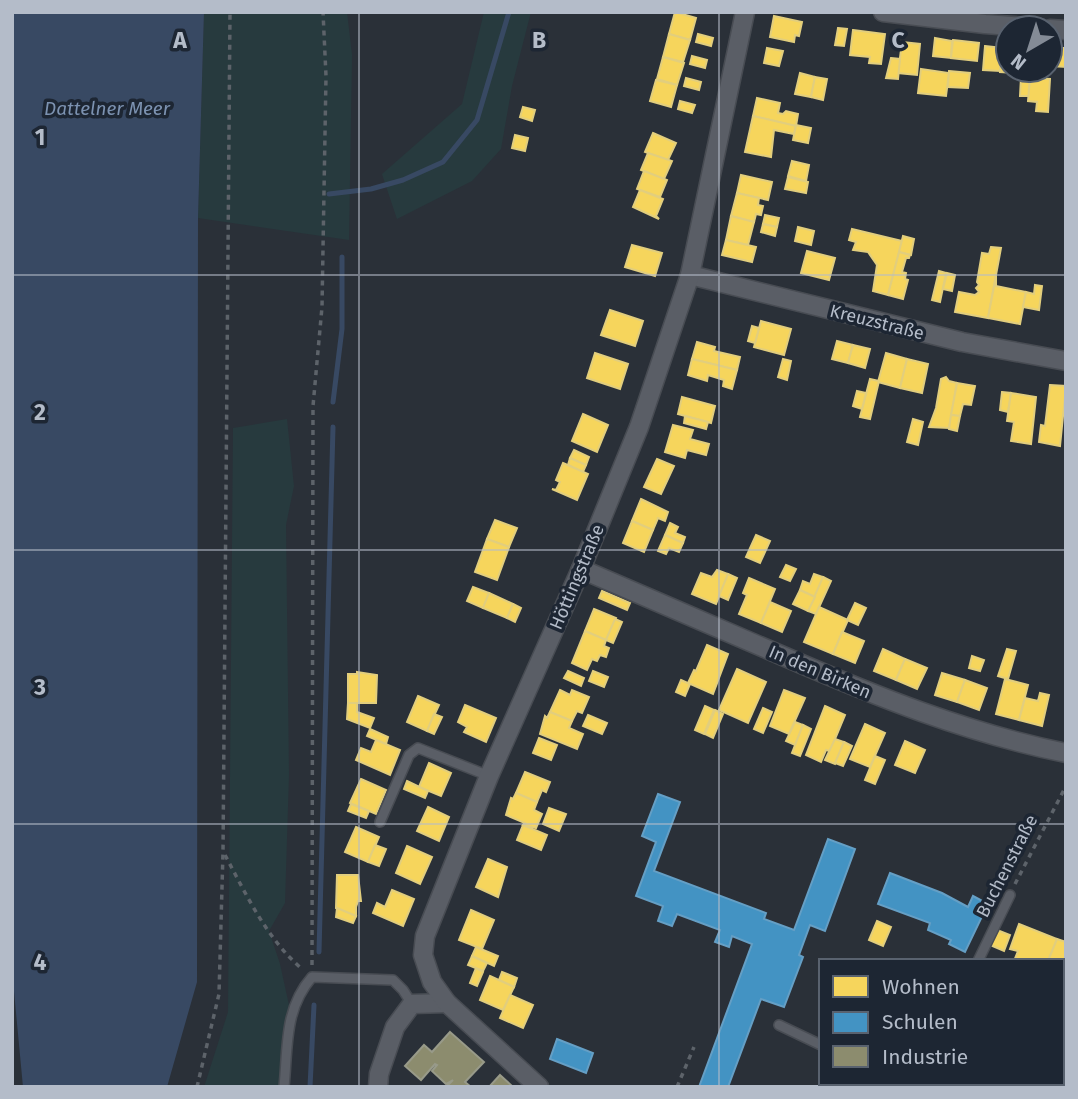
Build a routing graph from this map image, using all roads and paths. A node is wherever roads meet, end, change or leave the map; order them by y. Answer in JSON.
{"nodes":[{"id":1,"x":230,"y":12,"type":"edge"},
{"id":2,"x":323,"y":12,"type":"edge"},
{"id":3,"x":745,"y":12,"type":"edge"},
{"id":4,"x":883,"y":12,"type":"edge"},
{"id":5,"x":994,"y":25,"type":"edge"},
{"id":6,"x":690,"y":275,"type":"junction"},
{"id":7,"x":1066,"y":362,"type":"edge"},
{"id":8,"x":581,"y":569,"type":"junction"},
{"id":9,"x":1066,"y":753,"type":"edge"},
{"id":10,"x":489,"y":776,"type":"junction"},
{"id":11,"x":1066,"y":786,"type":"edge"},
{"id":12,"x":380,"y":822,"type":"dead end"},
{"id":13,"x":223,"y":852,"type":"junction"},
{"id":14,"x":1010,"y":895,"type":"joint"},
{"id":15,"x":979,"y":959,"type":"edge"},
{"id":16,"x":312,"y":977,"type":"junction"},
{"id":17,"x":447,"y":1003,"type":"junction"},
{"id":18,"x":412,"y":1004,"type":"junction"},
{"id":19,"x":779,"y":1025,"type":"dead end"},
{"id":20,"x":819,"y":1044,"type":"edge"},
{"id":21,"x":694,"y":1047,"type":"dead end"},
{"id":22,"x":197,"y":1087,"type":"edge"},
{"id":23,"x":284,"y":1087,"type":"edge"},
{"id":24,"x":378,"y":1087,"type":"edge"},
{"id":25,"x":539,"y":1087,"type":"edge"},
{"id":26,"x":677,"y":1087,"type":"edge"}],
"edges":[{"from":1,"to":13,"type":"path"},
{"from":2,"to":16,"type":"path"},
{"from":3,"to":6,"type":"street","name":"Höttingstraße"},
{"from":4,"to":5,"type":"street"},
{"from":6,"to":7,"type":"street","name":"Kreuzstraße"},
{"from":6,"to":8,"type":"street","name":"Höttingstraße"},
{"from":8,"to":9,"type":"street","name":"In den Birken"},
{"from":8,"to":10,"type":"street","name":"Höttingstraße"},
{"from":10,"to":12,"type":"lane"},
{"from":10,"to":17,"type":"street","name":"Höttingstraße"},
{"from":11,"to":14,"type":"path","name":"Buchenstraße"},
{"from":13,"to":16,"type":"path"},
{"from":13,"to":22,"type":"path"},
{"from":14,"to":15,"type":"lane","name":"Buchenstraße"},
{"from":16,"to":18,"type":"lane"},
{"from":16,"to":23,"type":"lane"},
{"from":17,"to":18,"type":"street"},
{"from":17,"to":25,"type":"street","name":"Höttingstraße"},
{"from":18,"to":24,"type":"street"},
{"from":19,"to":20,"type":"lane"},
{"from":21,"to":26,"type":"path"}]}
